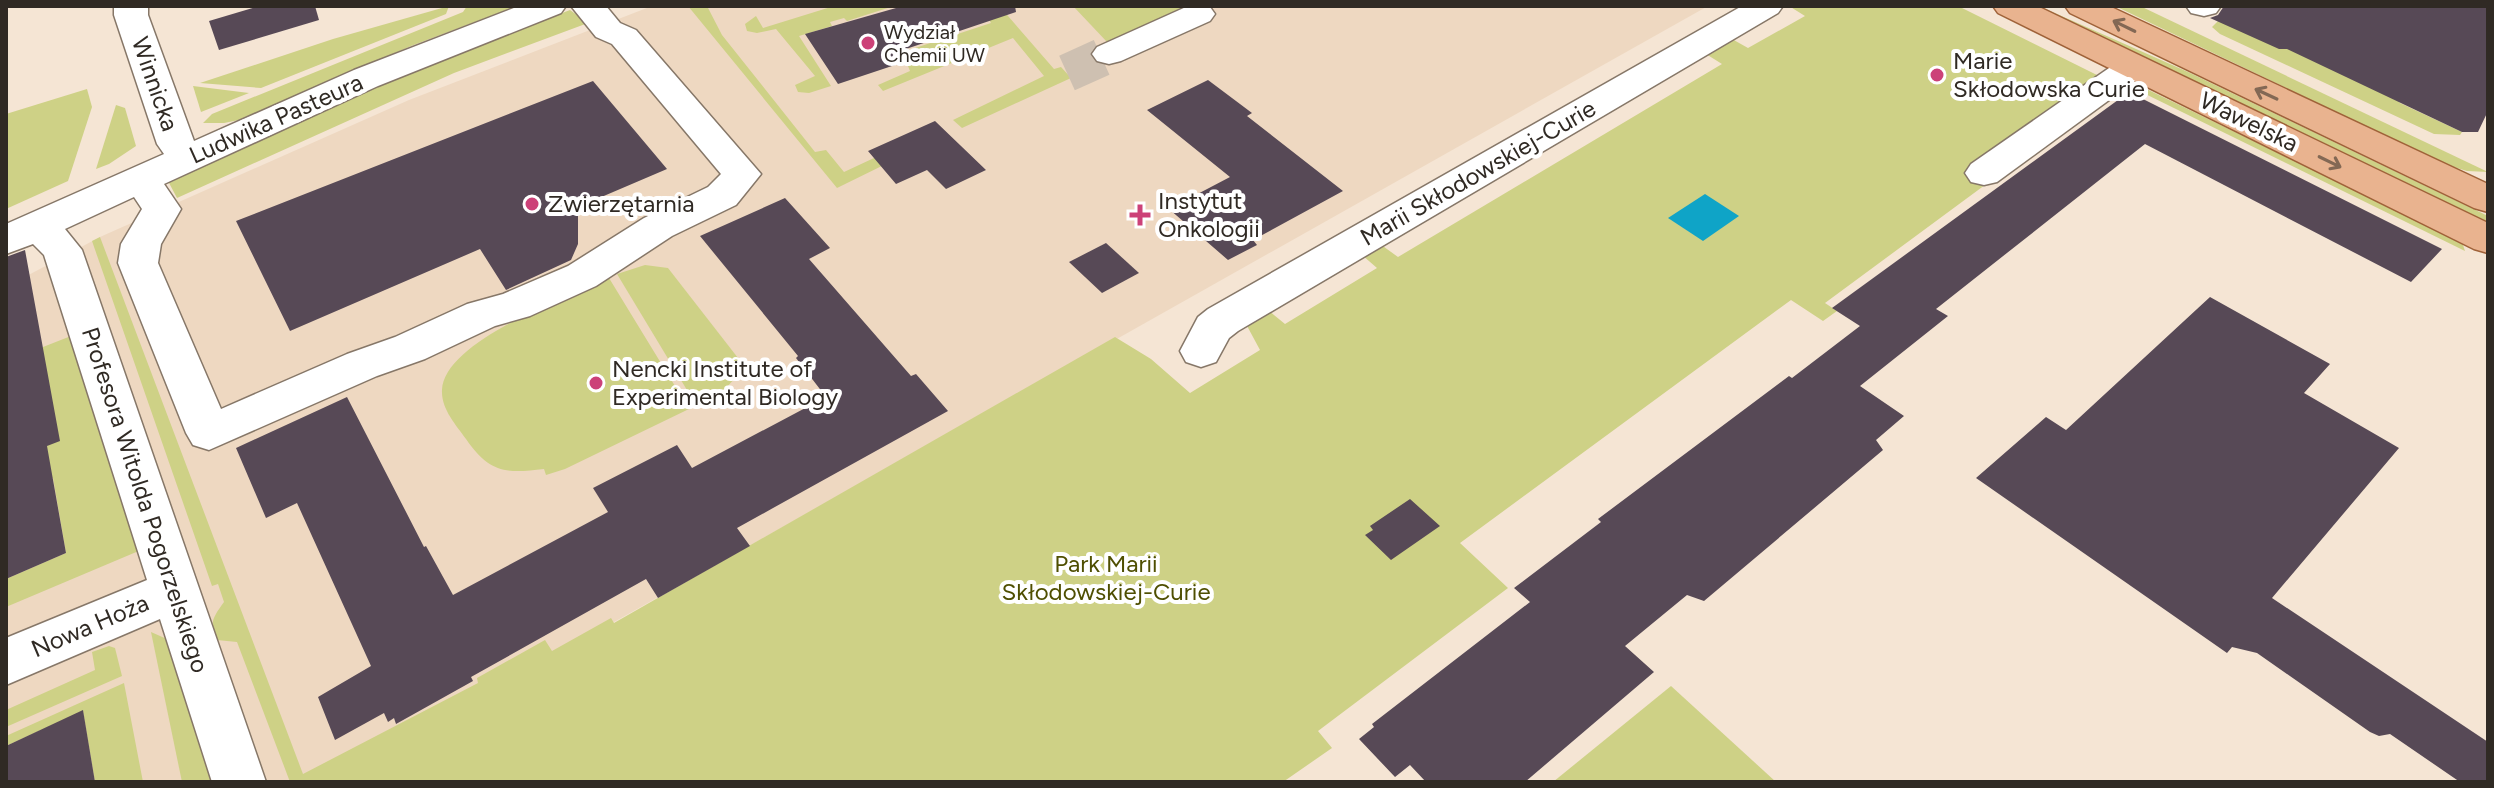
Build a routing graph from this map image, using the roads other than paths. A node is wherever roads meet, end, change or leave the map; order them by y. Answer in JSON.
{"nodes":[{"id":1,"x":131,"y":6,"type":"edge"},
{"id":2,"x":549,"y":6,"type":"edge"},
{"id":3,"x":588,"y":6,"type":"edge"},
{"id":4,"x":1766,"y":6,"type":"edge"},
{"id":5,"x":2010,"y":6,"type":"edge"},
{"id":6,"x":2082,"y":6,"type":"edge"},
{"id":7,"x":1198,"y":14,"type":"dead end"},
{"id":8,"x":1109,"y":54,"type":"tunnel mouth"},
{"id":9,"x":2134,"y":66,"type":"junction"},
{"id":10,"x":187,"y":158,"type":"junction"},
{"id":11,"x":1984,"y":173,"type":"dead end"},
{"id":12,"x":141,"y":179,"type":"junction"},
{"id":13,"x":2488,"y":199,"type":"edge"},
{"id":14,"x":22,"y":233,"type":"edge"},
{"id":15,"x":2488,"y":239,"type":"edge"},
{"id":16,"x":1201,"y":351,"type":"dead end"},
{"id":17,"x":175,"y":590,"type":"junction"},
{"id":18,"x":6,"y":662,"type":"edge"},
{"id":19,"x":239,"y":782,"type":"edge"}],
"edges":[{"from":1,"to":10,"type":"street","name":"Winnicka"},
{"from":2,"to":10,"type":"street","name":"Ludwika Pasteura"},
{"from":3,"to":12,"type":"street"},
{"from":4,"to":16,"type":"street","name":"Marii Skłodowskiej-Curie"},
{"from":5,"to":9,"type":"main road","name":"Wawelska"},
{"from":13,"to":6,"type":"main road","name":"Wawelska","one_way":true},
{"from":7,"to":8,"type":"street"},
{"from":9,"to":11,"type":"street"},
{"from":9,"to":15,"type":"main road","name":"Wawelska","one_way":true},
{"from":10,"to":12,"type":"street","name":"Ludwika Pasteura"},
{"from":12,"to":14,"type":"street","name":"Ludwika Pasteura"},
{"from":14,"to":17,"type":"street","name":"Profesora Witolda Pogorzelskiego"},
{"from":17,"to":18,"type":"street","name":"Nowa Hoża"},
{"from":17,"to":19,"type":"street","name":"Profesora Witolda Pogorzelskiego"}]}
